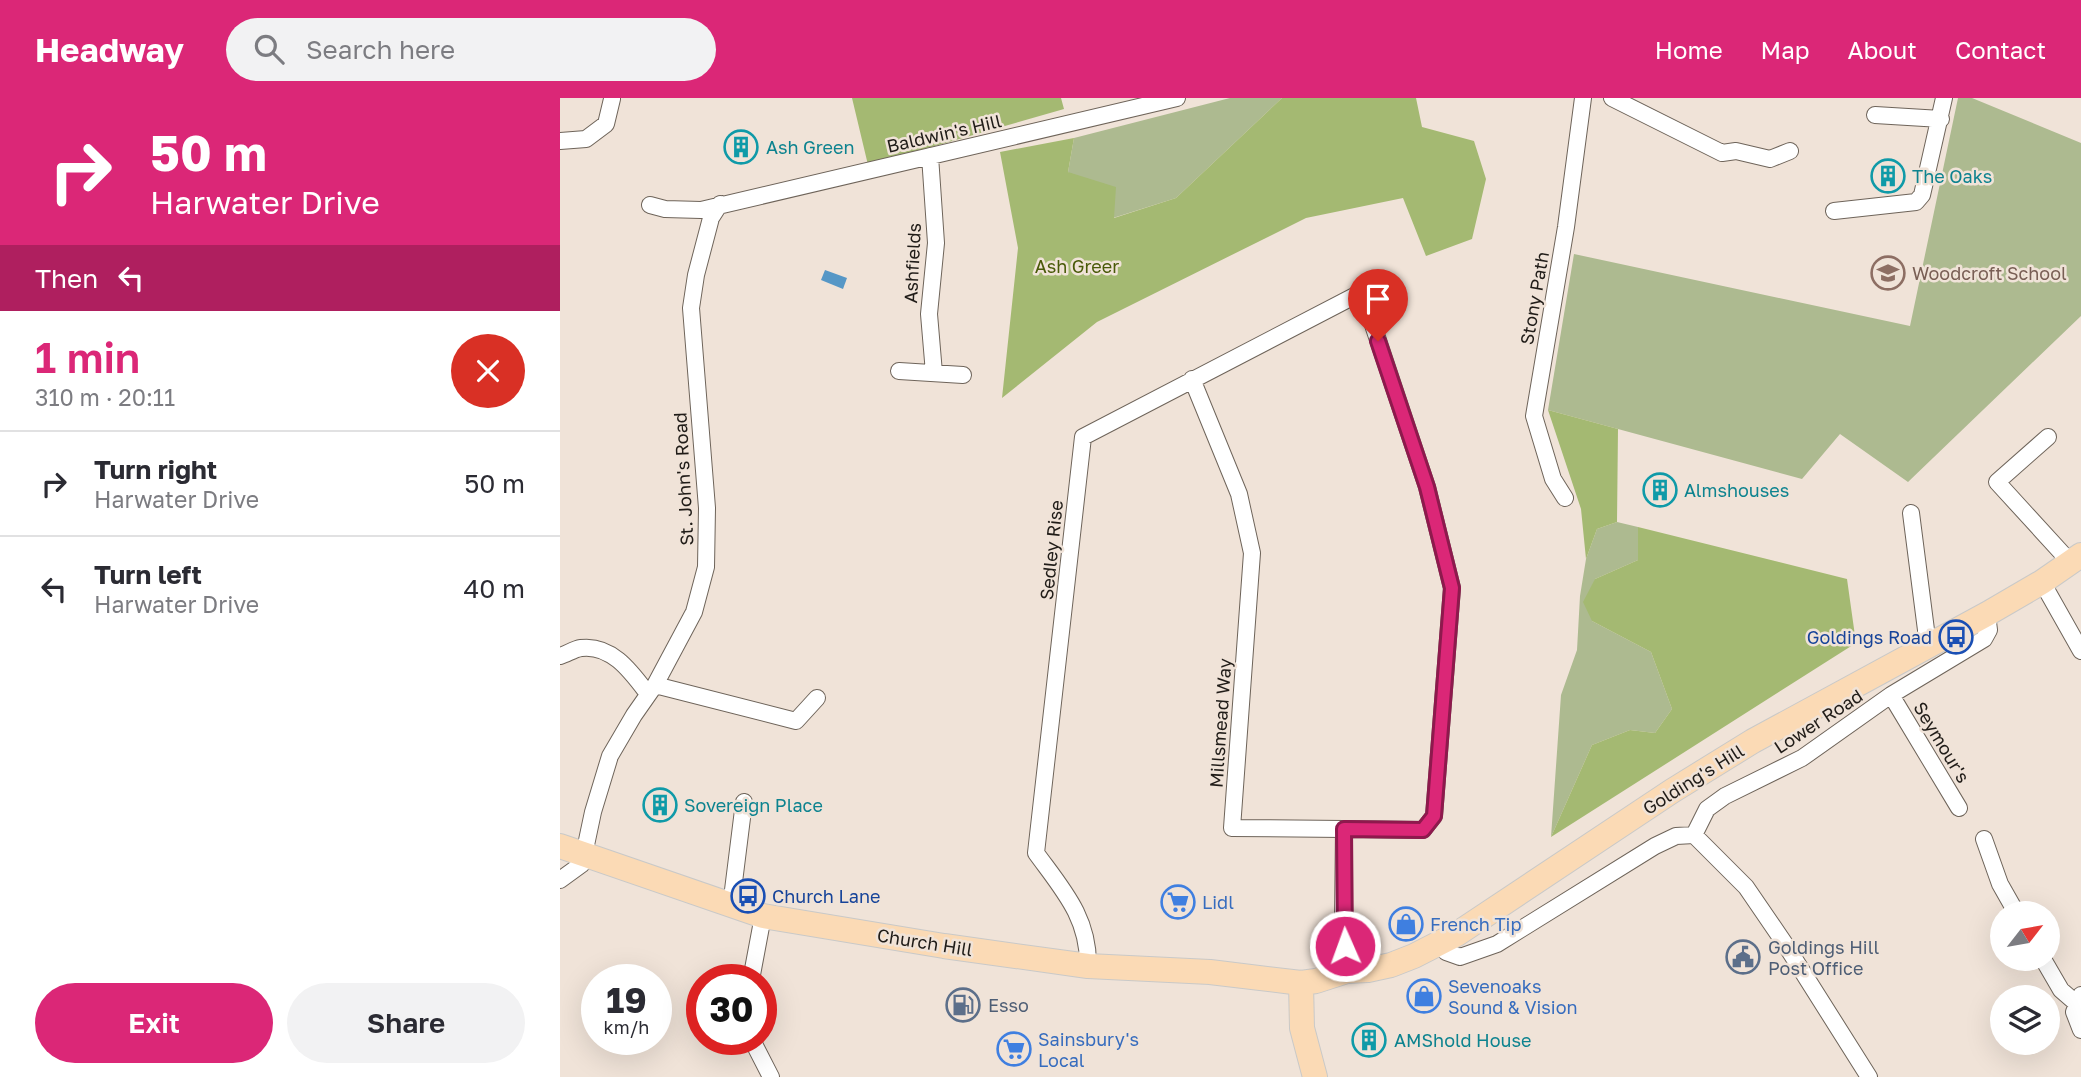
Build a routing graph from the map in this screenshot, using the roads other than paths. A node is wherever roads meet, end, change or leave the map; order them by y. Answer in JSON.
{"nodes":[{"id":1,"x":1177,"y":98,"type":"edge"},
{"id":2,"x":1583,"y":98,"type":"edge"},
{"id":3,"x":1612,"y":98,"type":"edge"},
{"id":4,"x":1944,"y":98,"type":"edge"},
{"id":5,"x":612,"y":99,"type":"edge"},
{"id":6,"x":1875,"y":116,"type":"dead end"},
{"id":7,"x":1941,"y":119,"type":"junction"},
{"id":8,"x":560,"y":141,"type":"edge"},
{"id":9,"x":1790,"y":151,"type":"dead end"},
{"id":10,"x":930,"y":156,"type":"junction"},
{"id":11,"x":720,"y":204,"type":"junction"},
{"id":12,"x":650,"y":205,"type":"dead end"},
{"id":13,"x":1834,"y":211,"type":"dead end"},
{"id":14,"x":899,"y":371,"type":"dead end"},
{"id":15,"x":934,"y":373,"type":"junction"},
{"id":16,"x":963,"y":375,"type":"dead end"},
{"id":17,"x":1192,"y":379,"type":"junction"},
{"id":18,"x":2048,"y":437,"type":"dead end"},
{"id":19,"x":1565,"y":498,"type":"dead end"},
{"id":20,"x":1911,"y":513,"type":"dead end"},
{"id":21,"x":2076,"y":559,"type":"edge"},
{"id":22,"x":2042,"y":582,"type":"junction"},
{"id":23,"x":1987,"y":614,"type":"junction"},
{"id":24,"x":1926,"y":649,"type":"junction"},
{"id":25,"x":2081,"y":651,"type":"edge"},
{"id":26,"x":560,"y":656,"type":"edge"},
{"id":27,"x":652,"y":690,"type":"junction"},
{"id":28,"x":1891,"y":695,"type":"junction"},
{"id":29,"x":817,"y":698,"type":"dead end"},
{"id":30,"x":744,"y":802,"type":"dead end"},
{"id":31,"x":1959,"y":808,"type":"dead end"},
{"id":32,"x":1344,"y":829,"type":"junction"},
{"id":33,"x":1694,"y":835,"type":"junction"},
{"id":34,"x":1984,"y":839,"type":"dead end"},
{"id":35,"x":560,"y":846,"type":"edge"},
{"id":36,"x":586,"y":856,"type":"junction"},
{"id":37,"x":560,"y":880,"type":"edge"},
{"id":38,"x":2010,"y":901,"type":"edge"},
{"id":39,"x":731,"y":906,"type":"junction"},
{"id":40,"x":763,"y":916,"type":"junction"},
{"id":41,"x":1441,"y":943,"type":"junction"},
{"id":42,"x":754,"y":964,"type":"edge"},
{"id":43,"x":1088,"y":966,"type":"junction"},
{"id":44,"x":1347,"y":971,"type":"junction"},
{"id":45,"x":2050,"y":971,"type":"edge"},
{"id":46,"x":1301,"y":983,"type":"junction"},
{"id":47,"x":2079,"y":999,"type":"edge"},
{"id":48,"x":2081,"y":1030,"type":"edge"},
{"id":49,"x":760,"y":1055,"type":"edge"},
{"id":50,"x":771,"y":1077,"type":"edge"},
{"id":51,"x":1315,"y":1077,"type":"edge"},
{"id":52,"x":1869,"y":1077,"type":"edge"}],
"edges":[{"from":1,"to":10,"type":"street","name":"Baldwin's Hill"},
{"from":2,"to":19,"type":"street","name":"Stony Path"},
{"from":3,"to":9,"type":"street"},
{"from":4,"to":7,"type":"street"},
{"from":5,"to":8,"type":"street"},
{"from":6,"to":7,"type":"street"},
{"from":7,"to":13,"type":"street"},
{"from":10,"to":11,"type":"street","name":"Baldwin's Hill"},
{"from":10,"to":15,"type":"street","name":"Ashfields"},
{"from":11,"to":12,"type":"street","name":"Baldwin's Hill"},
{"from":11,"to":27,"type":"street","name":"St. John's Road"},
{"from":14,"to":15,"type":"street"},
{"from":15,"to":16,"type":"street"},
{"from":17,"to":32,"type":"street","name":"Millsmead Way"},
{"from":17,"to":32,"type":"street","name":"Sedley Rise"},
{"from":17,"to":43,"type":"street","name":"Sedley Rise"},
{"from":18,"to":21,"type":"street"},
{"from":20,"to":24,"type":"street"},
{"from":21,"to":22,"type":"main road","name":"Golding's Hill"},
{"from":22,"to":23,"type":"main road","name":"Golding's Hill"},
{"from":22,"to":25,"type":"street"},
{"from":23,"to":24,"type":"main road","name":"Golding's Hill"},
{"from":23,"to":28,"type":"street","name":"Lower Road"},
{"from":24,"to":41,"type":"main road","name":"Golding's Hill"},
{"from":26,"to":27,"type":"street"},
{"from":27,"to":29,"type":"street"},
{"from":27,"to":36,"type":"street","name":"St. John's Road"},
{"from":28,"to":31,"type":"street","name":"Seymour's"},
{"from":28,"to":33,"type":"street","name":"Lower Road"},
{"from":30,"to":39,"type":"street"},
{"from":32,"to":44,"type":"street"},
{"from":33,"to":41,"type":"street"},
{"from":33,"to":52,"type":"street"},
{"from":34,"to":38,"type":"street"},
{"from":35,"to":36,"type":"main road","name":"Church Hill"},
{"from":36,"to":37,"type":"street"},
{"from":36,"to":39,"type":"main road","name":"Church Hill"},
{"from":39,"to":40,"type":"main road","name":"Church Hill"},
{"from":40,"to":42,"type":"street"},
{"from":40,"to":43,"type":"main road","name":"Church Hill"},
{"from":41,"to":44,"type":"main road","name":"Golding's Hill"},
{"from":43,"to":46,"type":"main road","name":"Church Hill"},
{"from":44,"to":46,"type":"main road","name":"Golding's Hill"},
{"from":45,"to":47,"type":"street"},
{"from":46,"to":51,"type":"main road"},
{"from":47,"to":48,"type":"street"},
{"from":49,"to":50,"type":"street"}]}
